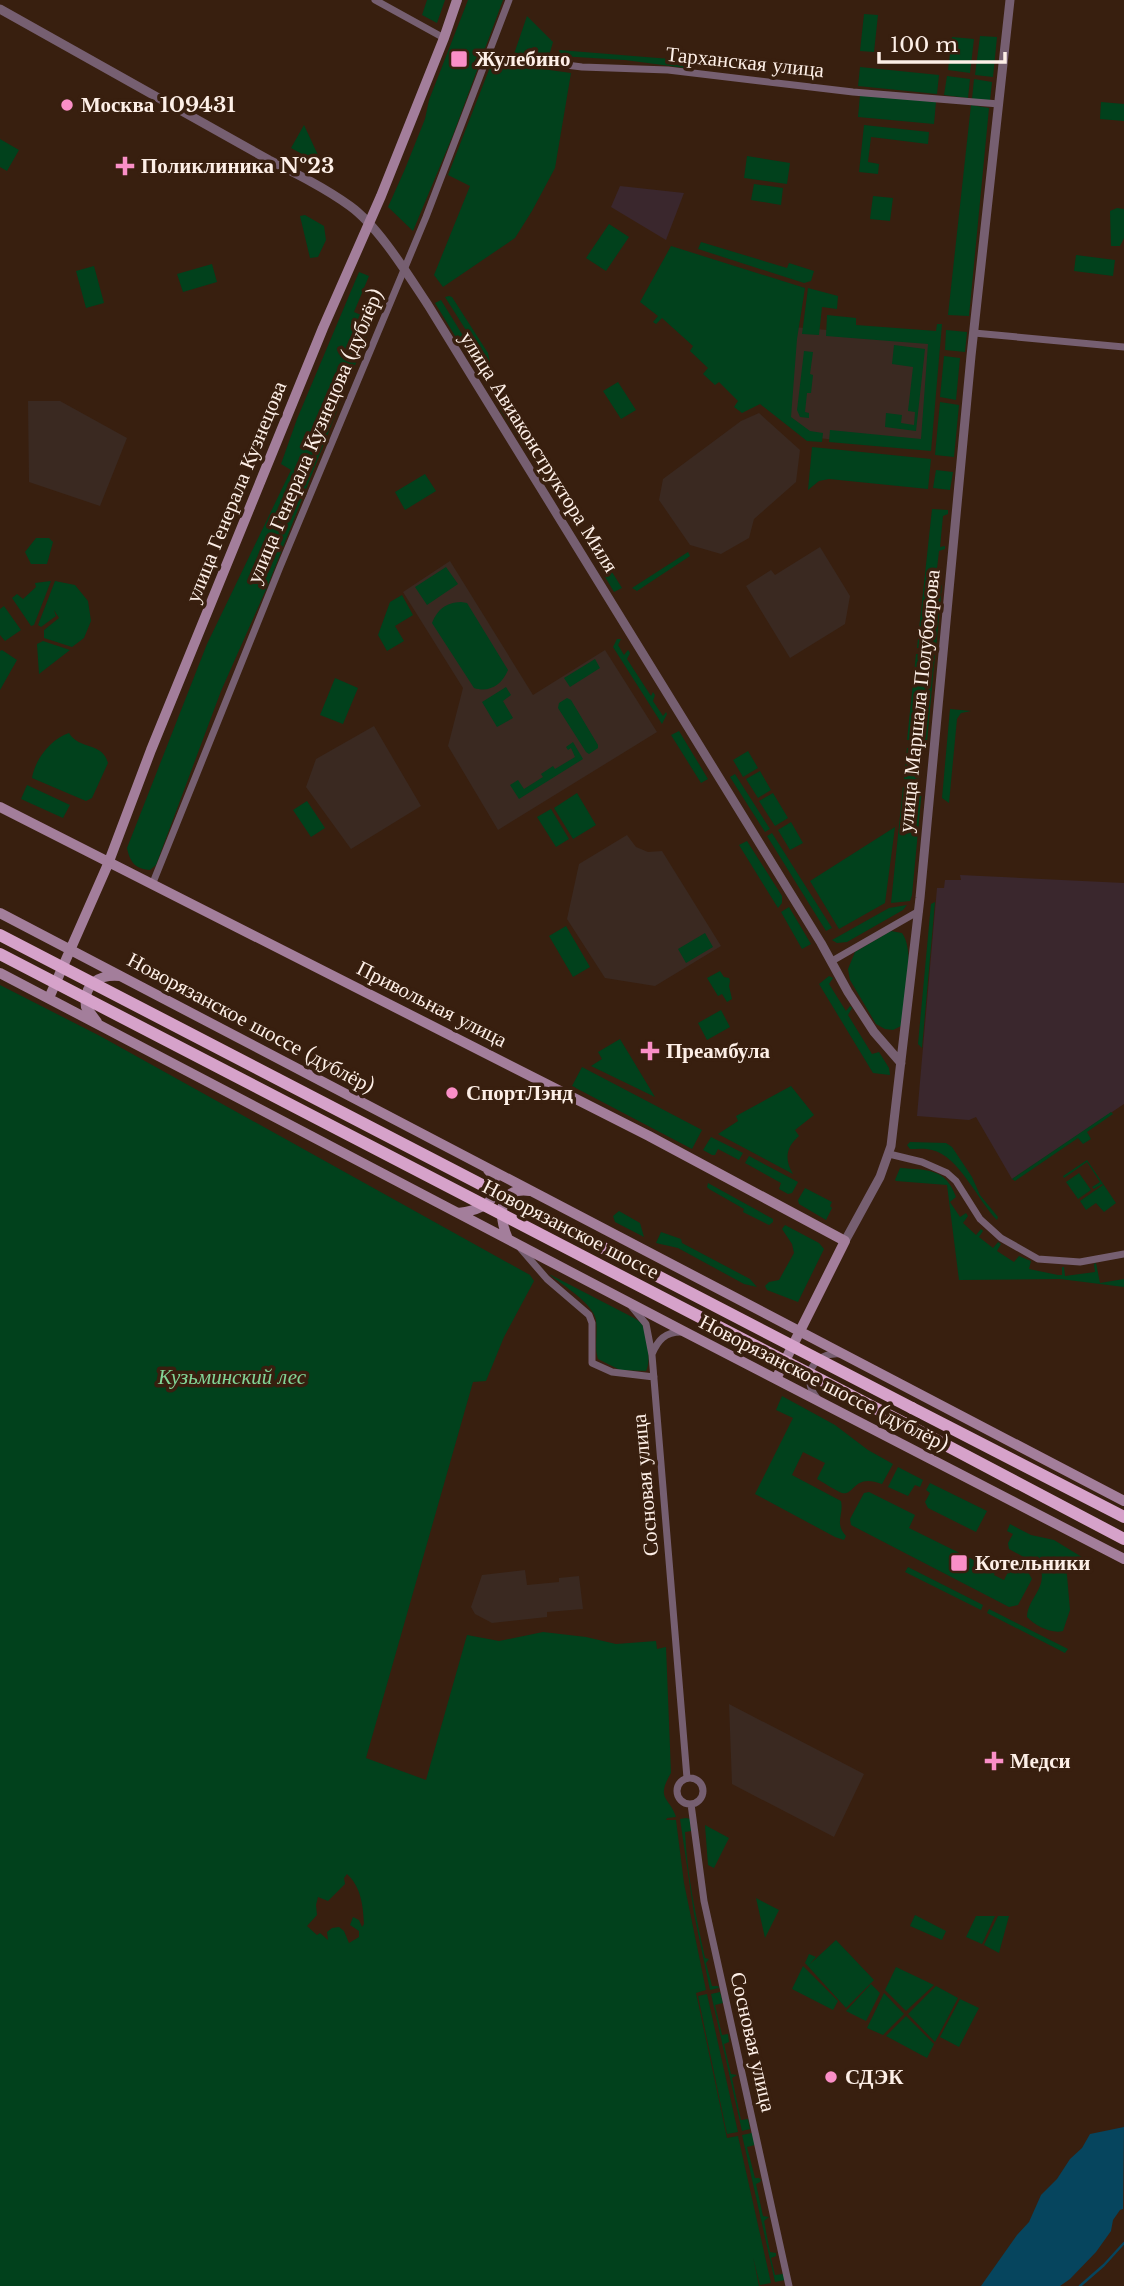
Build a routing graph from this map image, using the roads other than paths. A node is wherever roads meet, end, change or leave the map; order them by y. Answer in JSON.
{"nodes":[{"id":1,"x":374,"y":0,"type":"edge"},
{"id":2,"x":457,"y":0,"type":"edge"},
{"id":3,"x":509,"y":0,"type":"edge"},
{"id":4,"x":1010,"y":0,"type":"edge"},
{"id":5,"x":0,"y":9,"type":"edge"},
{"id":6,"x":444,"y":38,"type":"junction"},
{"id":7,"x":487,"y":55,"type":"junction"},
{"id":8,"x":999,"y":104,"type":"junction"},
{"id":9,"x":369,"y":224,"type":"junction"},
{"id":10,"x":404,"y":269,"type":"junction"},
{"id":11,"x":974,"y":333,"type":"junction"},
{"id":12,"x":1124,"y":347,"type":"edge"},
{"id":13,"x":0,"y":807,"type":"edge"},
{"id":14,"x":108,"y":864,"type":"junction"},
{"id":15,"x":152,"y":885,"type":"junction"},
{"id":16,"x":919,"y":911,"type":"junction"},
{"id":17,"x":0,"y":913,"type":"edge"},
{"id":18,"x":0,"y":935,"type":"edge"},
{"id":19,"x":69,"y":948,"type":"junction"},
{"id":20,"x":0,"y":954,"type":"edge"},
{"id":21,"x":832,"y":961,"type":"junction"},
{"id":22,"x":0,"y":973,"type":"edge"},
{"id":23,"x":123,"y":977,"type":"junction"},
{"id":24,"x":49,"y":998,"type":"junction"},
{"id":25,"x":100,"y":1025,"type":"junction"},
{"id":26,"x":901,"y":1063,"type":"junction"},
{"id":27,"x":889,"y":1154,"type":"junction"},
{"id":28,"x":484,"y":1167,"type":"junction"},
{"id":29,"x":533,"y":1192,"type":"junction"},
{"id":30,"x":458,"y":1213,"type":"junction"},
{"id":31,"x":508,"y":1239,"type":"junction"},
{"id":32,"x":845,"y":1241,"type":"junction"},
{"id":33,"x":519,"y":1245,"type":"junction"},
{"id":34,"x":1124,"y":1254,"type":"edge"},
{"id":35,"x":621,"y":1299,"type":"junction"},
{"id":36,"x":800,"y":1331,"type":"junction"},
{"id":37,"x":685,"y":1332,"type":"junction"},
{"id":38,"x":845,"y":1354,"type":"junction"},
{"id":39,"x":652,"y":1355,"type":"junction"},
{"id":40,"x":654,"y":1377,"type":"junction"},
{"id":41,"x":776,"y":1379,"type":"junction"},
{"id":42,"x":821,"y":1403,"type":"junction"},
{"id":43,"x":1124,"y":1501,"type":"edge"},
{"id":44,"x":1124,"y":1517,"type":"edge"},
{"id":45,"x":1124,"y":1539,"type":"edge"},
{"id":46,"x":1124,"y":1559,"type":"edge"},
{"id":47,"x":687,"y":1779,"type":"junction"},
{"id":48,"x":691,"y":1804,"type":"junction"},
{"id":49,"x":789,"y":2286,"type":"edge"}],
"edges":[{"from":1,"to":6,"type":"street"},
{"from":2,"to":6,"type":"main road","name":"улица Генерала Кузнецова"},
{"from":3,"to":7,"type":"street","name":"улица Генерала Кузнецова (дублёр)"},
{"from":4,"to":8,"type":"street","name":"улица Маршала Полубоярова"},
{"from":5,"to":9,"type":"street","name":"улица Авиаконструктора Миля"},
{"from":6,"to":9,"type":"main road","name":"улица Генерала Кузнецова"},
{"from":7,"to":8,"type":"street","name":"Тарханская улица"},
{"from":7,"to":10,"type":"street","name":"улица Генерала Кузнецова (дублёр)"},
{"from":8,"to":11,"type":"street","name":"улица Маршала Полубоярова"},
{"from":9,"to":10,"type":"street","name":"улица Авиаконструктора Миля"},
{"from":9,"to":14,"type":"main road","name":"улица Генерала Кузнецова"},
{"from":10,"to":15,"type":"street","name":"улица Генерала Кузнецова (дублёр)"},
{"from":10,"to":21,"type":"street","name":"улица Авиаконструктора Миля"},
{"from":11,"to":12,"type":"street"},
{"from":11,"to":16,"type":"street","name":"улица Маршала Полубоярова"},
{"from":13,"to":14,"type":"main road","name":"Привольная улица"},
{"from":14,"to":15,"type":"main road","name":"Привольная улица"},
{"from":14,"to":19,"type":"main road","name":"улица Генерала Кузнецова"},
{"from":15,"to":32,"type":"main road","name":"Привольная улица"},
{"from":16,"to":21,"type":"street"},
{"from":16,"to":26,"type":"street","name":"улица Маршала Полубоярова"},
{"from":17,"to":19,"type":"main road","name":"Новорязанское шоссе (дублёр)"},
{"from":18,"to":44,"type":"highway","name":"Новорязанское шоссе","bridge":true},
{"from":19,"to":23,"type":"main road","name":"Новорязанское шоссе (дублёр)"},
{"from":19,"to":24,"type":"main road","name":"улица Генерала Кузнецова"},
{"from":20,"to":45,"type":"highway","name":"Новорязанское шоссе","bridge":true},
{"from":21,"to":26,"type":"street","name":"улица Авиаконструктора Миля"},
{"from":22,"to":24,"type":"main road","name":"Новорязанское шоссе (дублёр)"},
{"from":23,"to":25,"type":"main road"},
{"from":23,"to":28,"type":"main road","name":"Новорязанское шоссе (дублёр)"},
{"from":24,"to":25,"type":"main road","name":"Новорязанское шоссе (дублёр)"},
{"from":25,"to":30,"type":"main road","name":"Новорязанское шоссе (дублёр)"},
{"from":26,"to":27,"type":"street","name":"улица Маршала Полубоярова"},
{"from":27,"to":32,"type":"street","name":"улица Маршала Полубоярова"},
{"from":27,"to":34,"type":"street"},
{"from":28,"to":29,"type":"main road","name":"Новорязанское шоссе (дублёр)"},
{"from":28,"to":30,"type":"main road"},
{"from":29,"to":31,"type":"main road"},
{"from":29,"to":36,"type":"main road","name":"Новорязанское шоссе (дублёр)"},
{"from":30,"to":31,"type":"main road","name":"Новорязанское шоссе (дублёр)"},
{"from":31,"to":33,"type":"main road","name":"Новорязанское шоссе (дублёр)"},
{"from":32,"to":36,"type":"main road","name":"улица Маршала Полубоярова"},
{"from":33,"to":35,"type":"main road","name":"Новорязанское шоссе (дублёр)"},
{"from":33,"to":40,"type":"street"},
{"from":35,"to":37,"type":"main road","name":"Новорязанское шоссе (дублёр)"},
{"from":35,"to":39,"type":"street","name":"Сосновая улица"},
{"from":36,"to":38,"type":"main road","name":"Новорязанское шоссе (дублёр)"},
{"from":36,"to":41,"type":"main road","name":"улица Маршала Полубоярова"},
{"from":37,"to":39,"type":"street"},
{"from":37,"to":41,"type":"main road","name":"Новорязанское шоссе (дублёр)"},
{"from":38,"to":42,"type":"street"},
{"from":38,"to":43,"type":"main road","name":"Новорязанское шоссе (дублёр)"},
{"from":39,"to":40,"type":"street","name":"Сосновая улица"},
{"from":40,"to":47,"type":"street","name":"Сосновая улица"},
{"from":41,"to":42,"type":"main road","name":"Новорязанское шоссе (дублёр)"},
{"from":42,"to":46,"type":"main road","name":"Новорязанское шоссе (дублёр)"},
{"from":47,"to":48,"type":"street","name":"Сосновая улица"},
{"from":47,"to":48,"type":"street","name":"Сосновая улица"},
{"from":48,"to":49,"type":"street","name":"Сосновая улица"}]}
